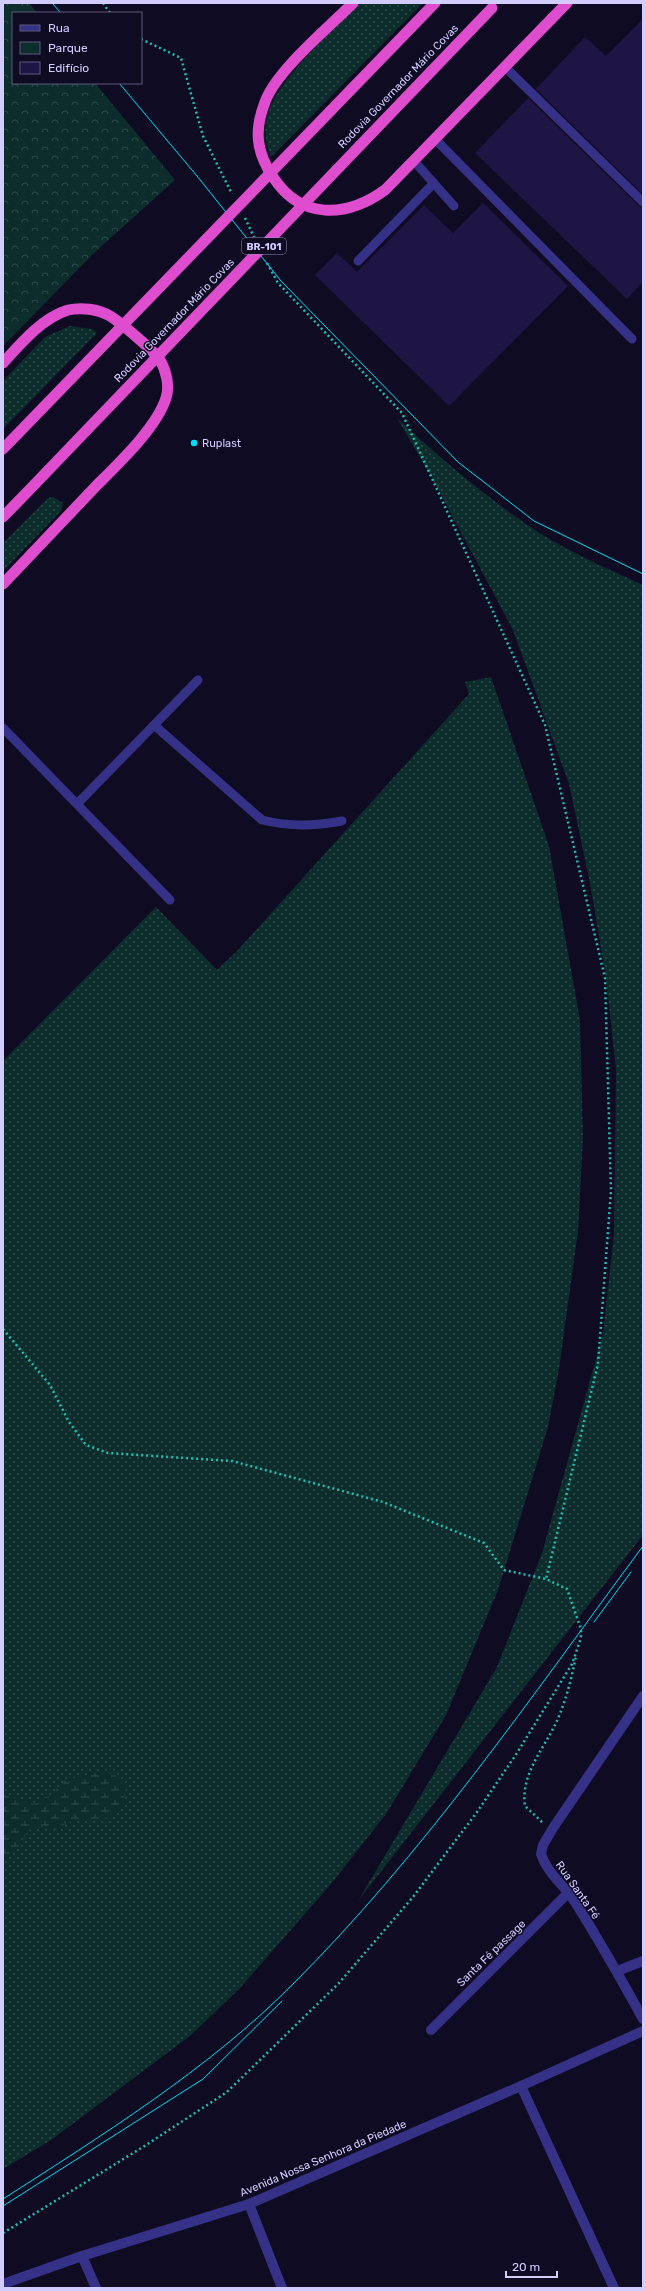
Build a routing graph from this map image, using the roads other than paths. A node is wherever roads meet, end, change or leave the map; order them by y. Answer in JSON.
{"nodes":[{"id":1,"x":353,"y":3,"type":"edge"},
{"id":2,"x":435,"y":3,"type":"edge"},
{"id":3,"x":567,"y":3,"type":"edge"},
{"id":4,"x":494,"y":5,"type":"edge"},
{"id":5,"x":505,"y":67,"type":"junction"},
{"id":6,"x":435,"y":139,"type":"junction"},
{"id":7,"x":414,"y":161,"type":"junction"},
{"id":8,"x":434,"y":183,"type":"junction"},
{"id":9,"x":643,"y":202,"type":"edge"},
{"id":10,"x":454,"y":206,"type":"dead end"},
{"id":11,"x":358,"y":261,"type":"dead end"},
{"id":12,"x":632,"y":339,"type":"dead end"},
{"id":13,"x":3,"y":363,"type":"edge"},
{"id":14,"x":3,"y":449,"type":"edge"},
{"id":15,"x":3,"y":517,"type":"edge"},
{"id":16,"x":3,"y":584,"type":"edge"},
{"id":17,"x":198,"y":680,"type":"dead end"},
{"id":18,"x":154,"y":725,"type":"junction"},
{"id":19,"x":3,"y":728,"type":"edge"},
{"id":20,"x":77,"y":804,"type":"junction"},
{"id":21,"x":342,"y":821,"type":"dead end"},
{"id":22,"x":170,"y":900,"type":"dead end"},
{"id":23,"x":643,"y":1696,"type":"edge"},
{"id":24,"x":568,"y":1893,"type":"junction"},
{"id":25,"x":643,"y":1960,"type":"edge"},
{"id":26,"x":617,"y":1971,"type":"junction"},
{"id":27,"x":643,"y":2018,"type":"edge"},
{"id":28,"x":431,"y":2030,"type":"dead end"},
{"id":29,"x":643,"y":2031,"type":"edge"},
{"id":30,"x":521,"y":2086,"type":"junction"},
{"id":31,"x":249,"y":2204,"type":"junction"},
{"id":32,"x":82,"y":2256,"type":"junction"},
{"id":33,"x":3,"y":2284,"type":"edge"},
{"id":34,"x":96,"y":2288,"type":"edge"},
{"id":35,"x":282,"y":2288,"type":"edge"},
{"id":36,"x":614,"y":2288,"type":"edge"}],
"edges":[{"from":1,"to":7,"type":"highway"},
{"from":2,"to":14,"type":"highway","bridge":true},
{"from":3,"to":5,"type":"highway"},
{"from":4,"to":15,"type":"highway","name":"Rodovia Governador Mário Covas","number":"BR-101","bridge":true},
{"from":5,"to":6,"type":"highway"},
{"from":5,"to":9,"type":"lane"},
{"from":6,"to":7,"type":"highway"},
{"from":6,"to":12,"type":"lane"},
{"from":7,"to":8,"type":"lane"},
{"from":8,"to":10,"type":"lane"},
{"from":8,"to":11,"type":"lane"},
{"from":13,"to":16,"type":"highway"},
{"from":17,"to":18,"type":"lane"},
{"from":18,"to":20,"type":"lane"},
{"from":18,"to":21,"type":"lane"},
{"from":19,"to":20,"type":"lane"},
{"from":20,"to":22,"type":"lane"},
{"from":23,"to":24,"type":"street","name":"Rua Santa Fé"},
{"from":24,"to":26,"type":"street","name":"Rua Santa Fé"},
{"from":24,"to":28,"type":"street","name":"Santa Fé passage"},
{"from":25,"to":26,"type":"street"},
{"from":26,"to":27,"type":"street","name":"Rua Santa Fé"},
{"from":29,"to":30,"type":"street","name":"Avenida Nossa Senhora da Piedade"},
{"from":30,"to":31,"type":"street","name":"Avenida Nossa Senhora da Piedade"},
{"from":30,"to":36,"type":"street"},
{"from":31,"to":32,"type":"street","name":"Avenida Nossa Senhora da Piedade"},
{"from":31,"to":35,"type":"street"},
{"from":32,"to":33,"type":"street","name":"Avenida Nossa Senhora da Piedade"},
{"from":32,"to":34,"type":"street"}]}
